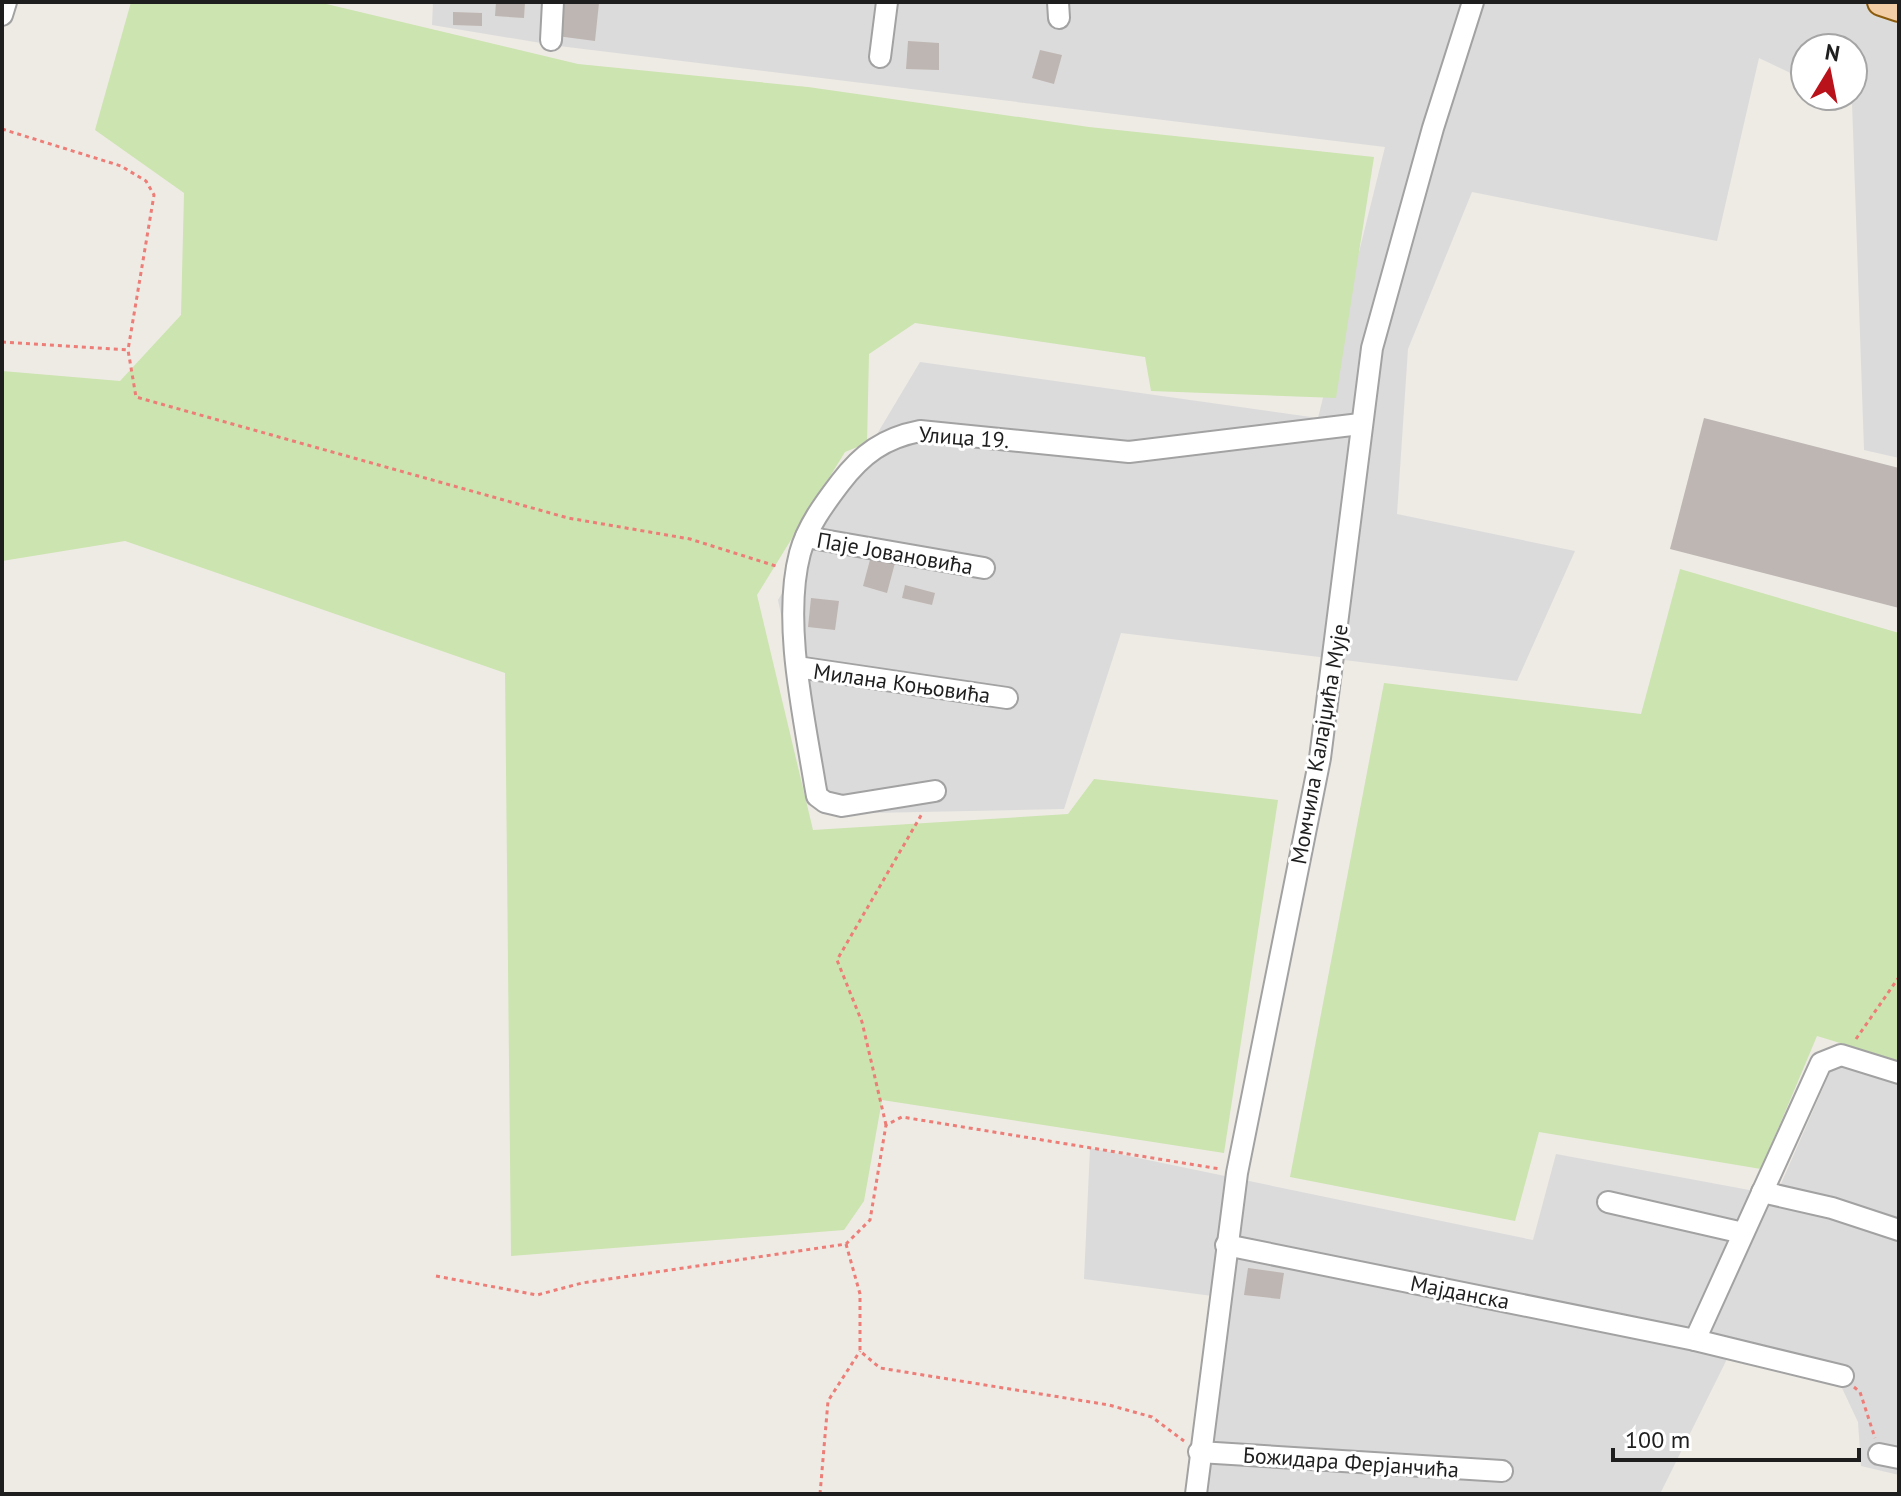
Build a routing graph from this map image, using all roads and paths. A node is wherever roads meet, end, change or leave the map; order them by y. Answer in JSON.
{"nodes":[{"id":1,"x":6,"y":2,"type":"edge"},
{"id":2,"x":553,"y":2,"type":"edge"},
{"id":3,"x":887,"y":2,"type":"edge"},
{"id":4,"x":1473,"y":2,"type":"edge"},
{"id":5,"x":1881,"y":2,"type":"edge"},
{"id":6,"x":1899,"y":8,"type":"edge"},
{"id":7,"x":2,"y":15,"type":"edge"},
{"id":8,"x":551,"y":40,"type":"dead end"},
{"id":9,"x":880,"y":57,"type":"dead end"},
{"id":10,"x":2,"y":129,"type":"edge"},
{"id":11,"x":2,"y":342,"type":"edge"},
{"id":12,"x":128,"y":350,"type":"junction"},
{"id":13,"x":1360,"y":424,"type":"junction"},
{"id":14,"x":806,"y":537,"type":"junction"},
{"id":15,"x":984,"y":568,"type":"dead end"},
{"id":16,"x":798,"y":574,"type":"junction"},
{"id":17,"x":797,"y":667,"type":"junction"},
{"id":18,"x":1007,"y":698,"type":"dead end"},
{"id":19,"x":935,"y":791,"type":"joint"},
{"id":20,"x":1899,"y":977,"type":"edge"},
{"id":21,"x":1849,"y":1058,"type":"junction"},
{"id":22,"x":1899,"y":1073,"type":"edge"},
{"id":23,"x":886,"y":1125,"type":"junction"},
{"id":24,"x":1237,"y":1173,"type":"junction"},
{"id":25,"x":1762,"y":1192,"type":"junction"},
{"id":26,"x":1608,"y":1202,"type":"dead end"},
{"id":27,"x":1899,"y":1230,"type":"edge"},
{"id":28,"x":1743,"y":1233,"type":"junction"},
{"id":29,"x":846,"y":1244,"type":"junction"},
{"id":30,"x":1226,"y":1245,"type":"junction"},
{"id":31,"x":436,"y":1276,"type":"dead end"},
{"id":32,"x":1695,"y":1340,"type":"junction"},
{"id":33,"x":860,"y":1351,"type":"junction"},
{"id":34,"x":1843,"y":1376,"type":"joint"},
{"id":35,"x":1199,"y":1452,"type":"junction"},
{"id":36,"x":1889,"y":1456,"type":"edge"},
{"id":37,"x":1502,"y":1471,"type":"dead end"},
{"id":38,"x":820,"y":1494,"type":"edge"},
{"id":39,"x":1196,"y":1494,"type":"edge"}],
"edges":[{"from":1,"to":7,"type":"street"},
{"from":2,"to":8,"type":"street"},
{"from":3,"to":9,"type":"street"},
{"from":4,"to":13,"type":"street","name":"Момчила Калајџића Мује"},
{"from":5,"to":6,"type":"main road"},
{"from":10,"to":12,"type":"path"},
{"from":11,"to":12,"type":"path"},
{"from":12,"to":16,"type":"path"},
{"from":13,"to":14,"type":"street","name":"Улица 19."},
{"from":13,"to":24,"type":"street","name":"Момчила Калајџића Мује"},
{"from":14,"to":15,"type":"street","name":"Паје Јовановића"},
{"from":14,"to":16,"type":"street","name":"Улица 19."},
{"from":16,"to":17,"type":"street","name":"Улица 19."},
{"from":17,"to":18,"type":"street","name":"Милана Коњовића"},
{"from":17,"to":19,"type":"street","name":"Улица 19."},
{"from":19,"to":23,"type":"path"},
{"from":20,"to":21,"type":"path"},
{"from":21,"to":22,"type":"street"},
{"from":21,"to":25,"type":"street"},
{"from":23,"to":24,"type":"path"},
{"from":23,"to":29,"type":"path"},
{"from":24,"to":30,"type":"street","name":"Момчила Калајџића Мује"},
{"from":25,"to":27,"type":"street"},
{"from":25,"to":28,"type":"street"},
{"from":26,"to":28,"type":"street"},
{"from":28,"to":32,"type":"street"},
{"from":29,"to":31,"type":"path"},
{"from":29,"to":33,"type":"path"},
{"from":30,"to":32,"type":"street","name":"Мајданска"},
{"from":30,"to":35,"type":"street","name":"Момчила Калајџића Мује"},
{"from":32,"to":34,"type":"street","name":"Мајданска"},
{"from":33,"to":35,"type":"path"},
{"from":33,"to":38,"type":"path"},
{"from":34,"to":36,"type":"path"},
{"from":35,"to":37,"type":"street","name":"Божидара Ферјанчића"},
{"from":35,"to":39,"type":"street","name":"Момчила Калајџића Мује"}]}
